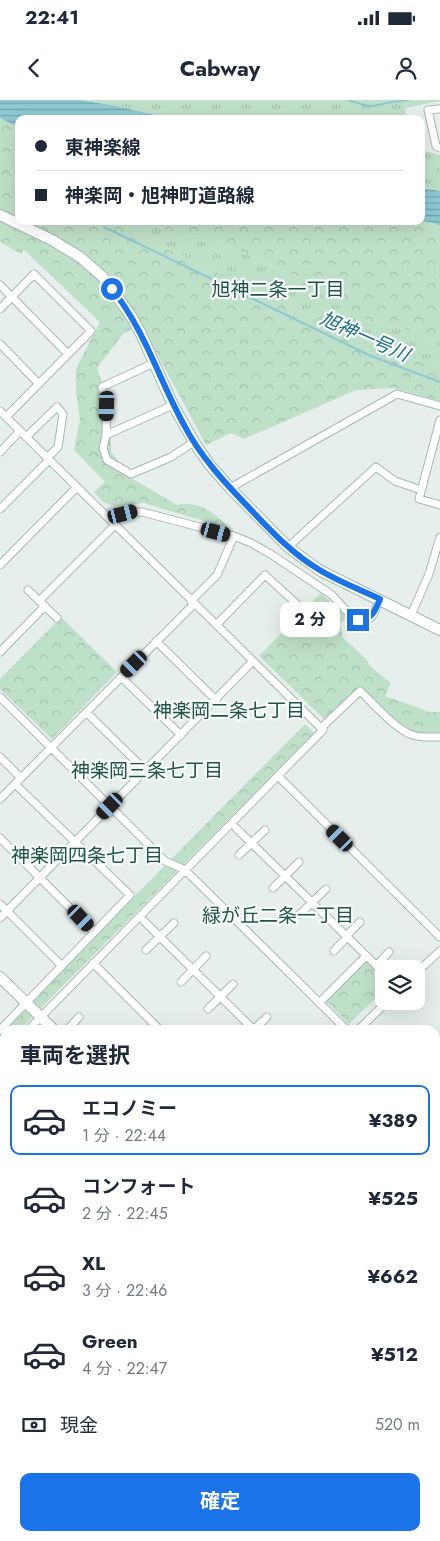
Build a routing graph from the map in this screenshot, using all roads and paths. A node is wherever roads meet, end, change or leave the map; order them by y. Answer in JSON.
{"nodes":[{"id":1,"x":440,"y":109,"type":"edge"},
{"id":2,"x":440,"y":148,"type":"edge"},
{"id":3,"x":0,"y":215,"type":"edge"},
{"id":4,"x":15,"y":222,"type":"edge"},
{"id":5,"x":21,"y":225,"type":"edge"},
{"id":6,"x":0,"y":285,"type":"edge"},
{"id":7,"x":12,"y":296,"type":"junction"},
{"id":8,"x":0,"y":309,"type":"edge"},
{"id":9,"x":0,"y":344,"type":"edge"},
{"id":10,"x":68,"y":354,"type":"junction"},
{"id":11,"x":154,"y":363,"type":"junction"},
{"id":12,"x":39,"y":384,"type":"junction"},
{"id":13,"x":173,"y":405,"type":"junction"},
{"id":14,"x":440,"y":406,"type":"edge"},
{"id":15,"x":0,"y":411,"type":"edge"},
{"id":16,"x":6,"y":417,"type":"junction"},
{"id":17,"x":440,"y":420,"type":"edge"},
{"id":18,"x":20,"y":431,"type":"junction"},
{"id":19,"x":106,"y":436,"type":"junction"},
{"id":20,"x":26,"y":437,"type":"junction"},
{"id":21,"x":194,"y":442,"type":"junction"},
{"id":22,"x":0,"y":452,"type":"edge"},
{"id":23,"x":48,"y":459,"type":"junction"},
{"id":24,"x":77,"y":487,"type":"junction"},
{"id":25,"x":230,"y":488,"type":"junction"},
{"id":26,"x":421,"y":490,"type":"junction"},
{"id":27,"x":440,"y":505,"type":"edge"},
{"id":28,"x":0,"y":509,"type":"edge"},
{"id":29,"x":109,"y":519,"type":"junction"},
{"id":30,"x":116,"y":526,"type":"junction"},
{"id":31,"x":234,"y":536,"type":"junction"},
{"id":32,"x":440,"y":537,"type":"edge"},
{"id":33,"x":288,"y":548,"type":"junction"},
{"id":34,"x":1,"y":562,"type":"edge"},
{"id":35,"x":28,"y":590,"type":"dead end"},
{"id":36,"x":380,"y":599,"type":"junction"},
{"id":37,"x":192,"y":602,"type":"junction"},
{"id":38,"x":42,"y":604,"type":"junction"},
{"id":39,"x":299,"y":606,"type":"dead end"},
{"id":40,"x":411,"y":614,"type":"junction"},
{"id":41,"x":57,"y":618,"type":"dead end"},
{"id":42,"x":216,"y":625,"type":"junction"},
{"id":43,"x":440,"y":630,"type":"edge"},
{"id":44,"x":156,"y":641,"type":"junction"},
{"id":45,"x":0,"y":652,"type":"edge"},
{"id":46,"x":254,"y":661,"type":"junction"},
{"id":47,"x":121,"y":677,"type":"junction"},
{"id":48,"x":0,"y":697,"type":"edge"},
{"id":49,"x":216,"y":700,"type":"junction"},
{"id":50,"x":86,"y":712,"type":"junction"},
{"id":51,"x":321,"y":728,"type":"junction"},
{"id":52,"x":181,"y":735,"type":"junction"},
{"id":53,"x":440,"y":737,"type":"edge"},
{"id":54,"x":51,"y":748,"type":"junction"},
{"id":55,"x":0,"y":757,"type":"edge"},
{"id":56,"x":145,"y":770,"type":"junction"},
{"id":57,"x":278,"y":776,"type":"junction"},
{"id":58,"x":21,"y":778,"type":"junction"},
{"id":59,"x":15,"y":784,"type":"junction"},
{"id":60,"x":0,"y":799,"type":"edge"},
{"id":61,"x":110,"y":806,"type":"junction"},
{"id":62,"x":236,"y":828,"type":"dead end"},
{"id":63,"x":265,"y":830,"type":"dead end"},
{"id":64,"x":0,"y":838,"type":"edge"},
{"id":65,"x":76,"y":841,"type":"junction"},
{"id":66,"x":252,"y":843,"type":"junction"},
{"id":67,"x":239,"y":855,"type":"dead end"},
{"id":68,"x":299,"y":862,"type":"dead end"},
{"id":69,"x":185,"y":870,"type":"junction"},
{"id":70,"x":285,"y":876,"type":"junction"},
{"id":71,"x":40,"y":877,"type":"junction"},
{"id":72,"x":273,"y":888,"type":"dead end"},
{"id":73,"x":326,"y":889,"type":"dead end"},
{"id":74,"x":312,"y":902,"type":"junction"},
{"id":75,"x":0,"y":904,"type":"edge"},
{"id":76,"x":7,"y":911,"type":"junction"},
{"id":77,"x":300,"y":914,"type":"dead end"},
{"id":78,"x":0,"y":918,"type":"edge"},
{"id":79,"x":144,"y":921,"type":"dead end"},
{"id":80,"x":360,"y":922,"type":"dead end"},
{"id":81,"x":174,"y":923,"type":"dead end"},
{"id":82,"x":94,"y":932,"type":"junction"},
{"id":83,"x":346,"y":936,"type":"junction"},
{"id":84,"x":160,"y":937,"type":"junction"},
{"id":85,"x":440,"y":937,"type":"edge"},
{"id":86,"x":146,"y":950,"type":"dead end"},
{"id":87,"x":334,"y":951,"type":"dead end"},
{"id":88,"x":440,"y":951,"type":"edge"},
{"id":89,"x":389,"y":952,"type":"dead end"},
{"id":90,"x":206,"y":956,"type":"dead end"},
{"id":91,"x":366,"y":956,"type":"junction"},
{"id":92,"x":382,"y":960,"type":"edge"},
{"id":93,"x":93,"y":963,"type":"junction"},
{"id":94,"x":375,"y":965,"type":"edge"},
{"id":95,"x":425,"y":965,"type":"edge"},
{"id":96,"x":62,"y":966,"type":"junction"},
{"id":97,"x":193,"y":970,"type":"junction"},
{"id":98,"x":0,"y":977,"type":"edge"},
{"id":99,"x":181,"y":982,"type":"dead end"},
{"id":100,"x":233,"y":984,"type":"dead end"},
{"id":101,"x":220,"y":997,"type":"junction"},
{"id":102,"x":26,"y":1002,"type":"junction"},
{"id":103,"x":319,"y":1003,"type":"junction"},
{"id":104,"x":208,"y":1009,"type":"dead end"},
{"id":105,"x":379,"y":1010,"type":"edge"},
{"id":106,"x":41,"y":1017,"type":"junction"},
{"id":107,"x":79,"y":1017,"type":"dead end"},
{"id":108,"x":267,"y":1017,"type":"dead end"},
{"id":109,"x":5,"y":1025,"type":"edge"},
{"id":110,"x":33,"y":1025,"type":"edge"},
{"id":111,"x":49,"y":1025,"type":"edge"},
{"id":112,"x":72,"y":1025,"type":"edge"},
{"id":113,"x":155,"y":1025,"type":"edge"},
{"id":114,"x":249,"y":1025,"type":"edge"},
{"id":115,"x":259,"y":1025,"type":"edge"},
{"id":116,"x":342,"y":1025,"type":"edge"},
{"id":117,"x":363,"y":1025,"type":"edge"}],
"edges":[{"from":1,"to":2,"type":"street"},
{"from":3,"to":4,"type":"street"},
{"from":5,"to":11,"type":"street"},
{"from":6,"to":7,"type":"street"},
{"from":7,"to":8,"type":"street"},
{"from":7,"to":10,"type":"street"},
{"from":7,"to":10,"type":"street"},
{"from":9,"to":12,"type":"street"},
{"from":10,"to":12,"type":"street"},
{"from":11,"to":13,"type":"street"},
{"from":11,"to":19,"type":"street"},
{"from":12,"to":16,"type":"street"},
{"from":13,"to":19,"type":"street"},
{"from":13,"to":21,"type":"street"},
{"from":14,"to":25,"type":"street"},
{"from":15,"to":16,"type":"street"},
{"from":16,"to":18,"type":"street"},
{"from":17,"to":26,"type":"street"},
{"from":18,"to":20,"type":"street"},
{"from":18,"to":22,"type":"street"},
{"from":19,"to":21,"type":"street"},
{"from":20,"to":23,"type":"street"},
{"from":20,"to":23,"type":"street"},
{"from":21,"to":25,"type":"street"},
{"from":23,"to":24,"type":"street"},
{"from":23,"to":28,"type":"street"},
{"from":24,"to":29,"type":"street"},
{"from":24,"to":34,"type":"street"},
{"from":25,"to":33,"type":"street"},
{"from":26,"to":27,"type":"street"},
{"from":26,"to":33,"type":"street"},
{"from":29,"to":30,"type":"street"},
{"from":29,"to":31,"type":"street"},
{"from":30,"to":37,"type":"street"},
{"from":30,"to":38,"type":"street"},
{"from":31,"to":36,"type":"street"},
{"from":31,"to":37,"type":"street"},
{"from":32,"to":40,"type":"street"},
{"from":33,"to":36,"type":"street"},
{"from":35,"to":38,"type":"street"},
{"from":36,"to":40,"type":"street"},
{"from":37,"to":42,"type":"street"},
{"from":37,"to":44,"type":"street"},
{"from":38,"to":41,"type":"street"},
{"from":38,"to":45,"type":"street"},
{"from":39,"to":42,"type":"street"},
{"from":40,"to":43,"type":"street"},
{"from":42,"to":46,"type":"street"},
{"from":44,"to":47,"type":"street"},
{"from":44,"to":49,"type":"street"},
{"from":46,"to":49,"type":"street"},
{"from":46,"to":51,"type":"street"},
{"from":47,"to":50,"type":"street"},
{"from":47,"to":52,"type":"street"},
{"from":48,"to":54,"type":"street"},
{"from":49,"to":52,"type":"street"},
{"from":50,"to":54,"type":"street"},
{"from":50,"to":56,"type":"street"},
{"from":51,"to":53,"type":"street"},
{"from":51,"to":57,"type":"street"},
{"from":52,"to":56,"type":"street"},
{"from":54,"to":58,"type":"street"},
{"from":54,"to":61,"type":"street"},
{"from":55,"to":58,"type":"street"},
{"from":56,"to":61,"type":"street"},
{"from":57,"to":69,"type":"street"},
{"from":57,"to":85,"type":"street"},
{"from":58,"to":59,"type":"street"},
{"from":59,"to":60,"type":"street"},
{"from":59,"to":65,"type":"street"},
{"from":61,"to":65,"type":"street"},
{"from":61,"to":69,"type":"street"},
{"from":62,"to":66,"type":"street"},
{"from":63,"to":66,"type":"street"},
{"from":64,"to":71,"type":"street"},
{"from":65,"to":71,"type":"street"},
{"from":65,"to":82,"type":"street"},
{"from":66,"to":67,"type":"street"},
{"from":66,"to":70,"type":"street"},
{"from":68,"to":70,"type":"street"},
{"from":69,"to":93,"type":"street"},
{"from":69,"to":103,"type":"street"},
{"from":70,"to":72,"type":"street"},
{"from":70,"to":74,"type":"street"},
{"from":71,"to":76,"type":"street"},
{"from":71,"to":82,"type":"street"},
{"from":73,"to":74,"type":"street"},
{"from":74,"to":77,"type":"street"},
{"from":74,"to":83,"type":"street"},
{"from":75,"to":76,"type":"street"},
{"from":76,"to":78,"type":"street"},
{"from":76,"to":96,"type":"street"},
{"from":79,"to":84,"type":"street"},
{"from":80,"to":83,"type":"street"},
{"from":81,"to":84,"type":"street"},
{"from":82,"to":96,"type":"street"},
{"from":83,"to":87,"type":"street"},
{"from":83,"to":91,"type":"street"},
{"from":84,"to":86,"type":"street"},
{"from":84,"to":97,"type":"street"},
{"from":88,"to":95,"type":"street"},
{"from":89,"to":92,"type":"street"},
{"from":90,"to":97,"type":"street"},
{"from":91,"to":94,"type":"street"},
{"from":91,"to":103,"type":"street"},
{"from":93,"to":106,"type":"street"},
{"from":93,"to":113,"type":"street"},
{"from":96,"to":102,"type":"street"},
{"from":97,"to":99,"type":"street"},
{"from":97,"to":101,"type":"street"},
{"from":98,"to":102,"type":"street"},
{"from":100,"to":101,"type":"street"},
{"from":101,"to":104,"type":"street"},
{"from":101,"to":114,"type":"street"},
{"from":102,"to":106,"type":"street"},
{"from":102,"to":109,"type":"street"},
{"from":103,"to":116,"type":"street"},
{"from":105,"to":117,"type":"street"},
{"from":106,"to":110,"type":"street"},
{"from":106,"to":111,"type":"street"},
{"from":107,"to":112,"type":"street"},
{"from":108,"to":115,"type":"street"}]}
